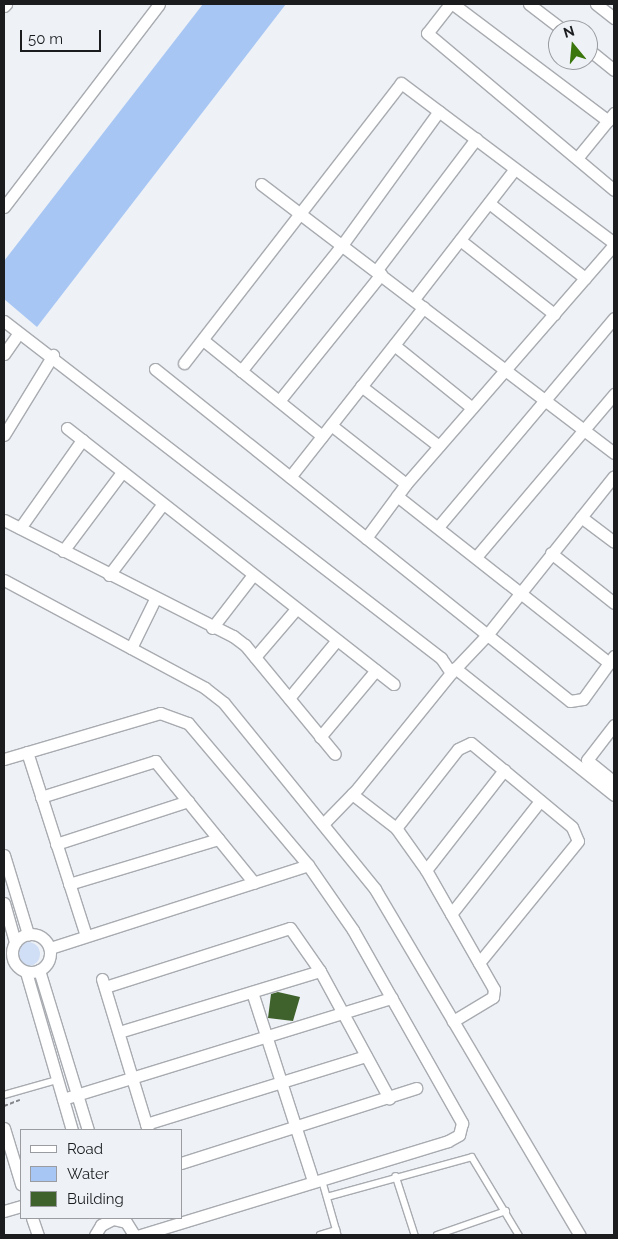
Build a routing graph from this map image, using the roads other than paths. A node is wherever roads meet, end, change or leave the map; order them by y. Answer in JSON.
{"nodes":[{"id":1,"x":159,"y":4,"type":"edge"},
{"id":2,"x":451,"y":4,"type":"edge"},
{"id":3,"x":529,"y":4,"type":"edge"},
{"id":4,"x":596,"y":4,"type":"edge"},
{"id":5,"x":614,"y":18,"type":"edge"},
{"id":6,"x":550,"y":20,"type":"edge"},
{"id":7,"x":598,"y":58,"type":"edge"},
{"id":8,"x":614,"y":70,"type":"edge"},
{"id":9,"x":439,"y":110,"type":"junction"},
{"id":10,"x":611,"y":117,"type":"edge"},
{"id":11,"x":476,"y":139,"type":"junction"},
{"id":12,"x":578,"y":157,"type":"junction"},
{"id":13,"x":514,"y":170,"type":"junction"},
{"id":14,"x":261,"y":184,"type":"dead end"},
{"id":15,"x":614,"y":190,"type":"edge"},
{"id":16,"x":489,"y":203,"type":"junction"},
{"id":17,"x":4,"y":207,"type":"edge"},
{"id":18,"x":300,"y":214,"type":"junction"},
{"id":19,"x":460,"y":240,"type":"junction"},
{"id":20,"x":342,"y":244,"type":"junction"},
{"id":21,"x":614,"y":244,"type":"edge"},
{"id":22,"x":379,"y":272,"type":"junction"},
{"id":23,"x":585,"y":278,"type":"junction"},
{"id":24,"x":414,"y":299,"type":"junction"},
{"id":25,"x":424,"y":307,"type":"junction"},
{"id":26,"x":554,"y":314,"type":"junction"},
{"id":27,"x":614,"y":318,"type":"edge"},
{"id":28,"x":4,"y":320,"type":"edge"},
{"id":29,"x":18,"y":334,"type":"junction"},
{"id":30,"x":203,"y":340,"type":"junction"},
{"id":31,"x":394,"y":345,"type":"junction"},
{"id":32,"x":4,"y":354,"type":"edge"},
{"id":33,"x":53,"y":355,"type":"junction"},
{"id":34,"x":184,"y":363,"type":"dead end"},
{"id":35,"x":155,"y":369,"type":"dead end"},
{"id":36,"x":506,"y":369,"type":"junction"},
{"id":37,"x":241,"y":370,"type":"junction"},
{"id":38,"x":361,"y":386,"type":"junction"},
{"id":39,"x":614,"y":394,"type":"edge"},
{"id":40,"x":279,"y":401,"type":"junction"},
{"id":41,"x":546,"y":401,"type":"junction"},
{"id":42,"x":472,"y":408,"type":"junction"},
{"id":43,"x":330,"y":425,"type":"junction"},
{"id":44,"x":67,"y":428,"type":"dead end"},
{"id":45,"x":584,"y":430,"type":"junction"},
{"id":46,"x":4,"y":435,"type":"edge"},
{"id":47,"x":322,"y":436,"type":"junction"},
{"id":48,"x":82,"y":440,"type":"junction"},
{"id":49,"x":439,"y":446,"type":"junction"},
{"id":50,"x":614,"y":453,"type":"edge"},
{"id":51,"x":122,"y":472,"type":"junction"},
{"id":52,"x":614,"y":476,"type":"edge"},
{"id":53,"x":290,"y":477,"type":"junction"},
{"id":54,"x":406,"y":484,"type":"junction"},
{"id":55,"x":398,"y":496,"type":"junction"},
{"id":56,"x":162,"y":505,"type":"junction"},
{"id":57,"x":581,"y":516,"type":"junction"},
{"id":58,"x":4,"y":520,"type":"edge"},
{"id":59,"x":438,"y":527,"type":"junction"},
{"id":60,"x":20,"y":528,"type":"junction"},
{"id":61,"x":366,"y":538,"type":"junction"},
{"id":62,"x":614,"y":542,"type":"edge"},
{"id":63,"x":63,"y":551,"type":"junction"},
{"id":64,"x":551,"y":554,"type":"junction"},
{"id":65,"x":476,"y":557,"type":"junction"},
{"id":66,"x":109,"y":575,"type":"junction"},
{"id":67,"x":253,"y":575,"type":"junction"},
{"id":68,"x":4,"y":580,"type":"edge"},
{"id":69,"x":518,"y":593,"type":"junction"},
{"id":70,"x":155,"y":600,"type":"junction"},
{"id":71,"x":614,"y":603,"type":"edge"},
{"id":72,"x":296,"y":608,"type":"junction"},
{"id":73,"x":212,"y":628,"type":"junction"},
{"id":74,"x":487,"y":636,"type":"junction"},
{"id":75,"x":337,"y":640,"type":"junction"},
{"id":76,"x":131,"y":648,"type":"junction"},
{"id":77,"x":255,"y":657,"type":"junction"},
{"id":78,"x":612,"y":660,"type":"edge"},
{"id":79,"x":376,"y":670,"type":"junction"},
{"id":80,"x":453,"y":671,"type":"junction"},
{"id":81,"x":393,"y":684,"type":"dead end"},
{"id":82,"x":288,"y":698,"type":"junction"},
{"id":83,"x":614,"y":725,"type":"edge"},
{"id":84,"x":320,"y":737,"type":"junction"},
{"id":85,"x":27,"y":752,"type":"junction"},
{"id":86,"x":335,"y":754,"type":"dead end"},
{"id":87,"x":4,"y":759,"type":"edge"},
{"id":88,"x":504,"y":770,"type":"junction"},
{"id":89,"x":614,"y":782,"type":"edge"},
{"id":90,"x":352,"y":794,"type":"junction"},
{"id":91,"x":614,"y":795,"type":"edge"},
{"id":92,"x":41,"y":797,"type":"junction"},
{"id":93,"x":540,"y":801,"type":"junction"},
{"id":94,"x":188,"y":802,"type":"junction"},
{"id":95,"x":324,"y":823,"type":"junction"},
{"id":96,"x":396,"y":828,"type":"junction"},
{"id":97,"x":218,"y":839,"type":"junction"},
{"id":98,"x":56,"y":844,"type":"junction"},
{"id":99,"x":4,"y":855,"type":"edge"},
{"id":100,"x":308,"y":865,"type":"junction"},
{"id":101,"x":426,"y":870,"type":"junction"},
{"id":102,"x":254,"y":883,"type":"junction"},
{"id":103,"x":69,"y":884,"type":"junction"},
{"id":104,"x":4,"y":902,"type":"edge"},
{"id":105,"x":451,"y":914,"type":"junction"},
{"id":106,"x":28,"y":934,"type":"junction"},
{"id":107,"x":86,"y":936,"type":"junction"},
{"id":108,"x":15,"y":942,"type":"junction"},
{"id":109,"x":50,"y":948,"type":"junction"},
{"id":110,"x":8,"y":961,"type":"edge"},
{"id":111,"x":480,"y":963,"type":"junction"},
{"id":112,"x":40,"y":970,"type":"junction"},
{"id":113,"x":320,"y":971,"type":"junction"},
{"id":114,"x":26,"y":972,"type":"junction"},
{"id":115,"x":252,"y":992,"type":"junction"},
{"id":116,"x":392,"y":998,"type":"junction"},
{"id":117,"x":342,"y":1014,"type":"junction"},
{"id":118,"x":453,"y":1021,"type":"junction"},
{"id":119,"x":118,"y":1032,"type":"junction"},
{"id":120,"x":266,"y":1036,"type":"junction"},
{"id":121,"x":366,"y":1056,"type":"junction"},
{"id":122,"x":132,"y":1076,"type":"junction"},
{"id":123,"x":58,"y":1080,"type":"junction"},
{"id":124,"x":281,"y":1083,"type":"junction"},
{"id":125,"x":416,"y":1088,"type":"dead end"},
{"id":126,"x":4,"y":1095,"type":"edge"},
{"id":127,"x":78,"y":1095,"type":"junction"},
{"id":128,"x":389,"y":1098,"type":"junction"},
{"id":129,"x":63,"y":1099,"type":"junction"},
{"id":130,"x":147,"y":1127,"type":"edge"},
{"id":131,"x":295,"y":1127,"type":"junction"},
{"id":132,"x":4,"y":1128,"type":"edge"},
{"id":133,"x":72,"y":1129,"type":"edge"},
{"id":134,"x":88,"y":1129,"type":"edge"},
{"id":135,"x":8,"y":1159,"type":"edge"},
{"id":136,"x":182,"y":1162,"type":"edge"},
{"id":137,"x":396,"y":1176,"type":"junction"},
{"id":138,"x":317,"y":1180,"type":"junction"},
{"id":139,"x":20,"y":1182,"type":"edge"},
{"id":140,"x":327,"y":1197,"type":"junction"},
{"id":141,"x":20,"y":1206,"type":"edge"},
{"id":142,"x":4,"y":1211,"type":"edge"},
{"id":143,"x":506,"y":1211,"type":"junction"},
{"id":144,"x":32,"y":1219,"type":"edge"},
{"id":145,"x":115,"y":1219,"type":"edge"},
{"id":146,"x":98,"y":1226,"type":"edge"},
{"id":147,"x":337,"y":1233,"type":"edge"},
{"id":148,"x":38,"y":1235,"type":"edge"},
{"id":149,"x":134,"y":1235,"type":"edge"},
{"id":150,"x":140,"y":1235,"type":"edge"},
{"id":151,"x":320,"y":1235,"type":"edge"},
{"id":152,"x":415,"y":1235,"type":"edge"},
{"id":153,"x":437,"y":1235,"type":"edge"},
{"id":154,"x":519,"y":1235,"type":"edge"},
{"id":155,"x":580,"y":1235,"type":"edge"}],
"edges":[{"from":1,"to":17,"type":"street"},
{"from":2,"to":10,"type":"street"},
{"from":2,"to":12,"type":"street"},
{"from":3,"to":6,"type":"street"},
{"from":4,"to":5,"type":"street"},
{"from":7,"to":8,"type":"street"},
{"from":9,"to":11,"type":"street"},
{"from":9,"to":18,"type":"street"},
{"from":9,"to":20,"type":"street"},
{"from":10,"to":12,"type":"street"},
{"from":11,"to":13,"type":"street"},
{"from":11,"to":22,"type":"street"},
{"from":12,"to":15,"type":"street"},
{"from":13,"to":16,"type":"street"},
{"from":13,"to":21,"type":"street"},
{"from":14,"to":18,"type":"street"},
{"from":16,"to":19,"type":"street"},
{"from":16,"to":23,"type":"street"},
{"from":18,"to":20,"type":"street"},
{"from":18,"to":30,"type":"street"},
{"from":19,"to":24,"type":"street"},
{"from":19,"to":26,"type":"street"},
{"from":20,"to":22,"type":"street"},
{"from":20,"to":37,"type":"street"},
{"from":21,"to":23,"type":"street"},
{"from":22,"to":24,"type":"street"},
{"from":22,"to":40,"type":"street"},
{"from":23,"to":26,"type":"street"},
{"from":24,"to":25,"type":"street"},
{"from":25,"to":31,"type":"street"},
{"from":25,"to":36,"type":"street"},
{"from":26,"to":36,"type":"street"},
{"from":27,"to":41,"type":"street"},
{"from":28,"to":29,"type":"street"},
{"from":29,"to":32,"type":"street"},
{"from":29,"to":33,"type":"street"},
{"from":30,"to":34,"type":"street"},
{"from":30,"to":37,"type":"street"},
{"from":31,"to":38,"type":"street"},
{"from":31,"to":42,"type":"street"},
{"from":33,"to":46,"type":"street"},
{"from":33,"to":80,"type":"street"},
{"from":35,"to":53,"type":"street"},
{"from":36,"to":41,"type":"street"},
{"from":36,"to":42,"type":"street"},
{"from":37,"to":40,"type":"street"},
{"from":38,"to":43,"type":"street"},
{"from":38,"to":49,"type":"street"},
{"from":39,"to":45,"type":"street"},
{"from":40,"to":47,"type":"street"},
{"from":41,"to":45,"type":"street"},
{"from":41,"to":59,"type":"street"},
{"from":42,"to":49,"type":"street"},
{"from":43,"to":47,"type":"street"},
{"from":43,"to":54,"type":"street"},
{"from":44,"to":48,"type":"street"},
{"from":45,"to":50,"type":"street"},
{"from":45,"to":65,"type":"street"},
{"from":47,"to":53,"type":"street"},
{"from":48,"to":51,"type":"street"},
{"from":48,"to":60,"type":"street"},
{"from":49,"to":54,"type":"street"},
{"from":51,"to":56,"type":"street"},
{"from":51,"to":63,"type":"street"},
{"from":52,"to":57,"type":"street"},
{"from":53,"to":61,"type":"street"},
{"from":54,"to":55,"type":"street"},
{"from":55,"to":59,"type":"street"},
{"from":55,"to":61,"type":"street"},
{"from":56,"to":66,"type":"street"},
{"from":56,"to":67,"type":"street"},
{"from":57,"to":62,"type":"street"},
{"from":57,"to":64,"type":"street"},
{"from":58,"to":60,"type":"street"},
{"from":59,"to":65,"type":"street"},
{"from":60,"to":63,"type":"street"},
{"from":61,"to":74,"type":"street"},
{"from":63,"to":66,"type":"street"},
{"from":64,"to":69,"type":"street"},
{"from":64,"to":71,"type":"street"},
{"from":65,"to":69,"type":"street"},
{"from":66,"to":70,"type":"street"},
{"from":67,"to":72,"type":"street"},
{"from":67,"to":73,"type":"street"},
{"from":68,"to":76,"type":"street"},
{"from":69,"to":74,"type":"street"},
{"from":69,"to":78,"type":"street"},
{"from":70,"to":73,"type":"street"},
{"from":70,"to":76,"type":"street"},
{"from":72,"to":75,"type":"street"},
{"from":72,"to":77,"type":"street"},
{"from":73,"to":77,"type":"street"},
{"from":74,"to":78,"type":"street"},
{"from":74,"to":80,"type":"street"},
{"from":75,"to":79,"type":"street"},
{"from":75,"to":82,"type":"street"},
{"from":76,"to":95,"type":"street"},
{"from":77,"to":82,"type":"street"},
{"from":79,"to":81,"type":"street"},
{"from":79,"to":84,"type":"street"},
{"from":80,"to":90,"type":"street"},
{"from":80,"to":91,"type":"street"},
{"from":82,"to":84,"type":"street"},
{"from":83,"to":89,"type":"street"},
{"from":84,"to":86,"type":"street"},
{"from":85,"to":87,"type":"street"},
{"from":85,"to":92,"type":"street"},
{"from":85,"to":100,"type":"street"},
{"from":88,"to":93,"type":"street"},
{"from":88,"to":96,"type":"street"},
{"from":88,"to":101,"type":"street"},
{"from":90,"to":95,"type":"street"},
{"from":90,"to":96,"type":"street"},
{"from":92,"to":94,"type":"street"},
{"from":92,"to":98,"type":"street"},
{"from":93,"to":105,"type":"street"},
{"from":93,"to":111,"type":"street"},
{"from":94,"to":97,"type":"street"},
{"from":94,"to":98,"type":"street"},
{"from":95,"to":118,"type":"street"},
{"from":96,"to":101,"type":"street"},
{"from":97,"to":102,"type":"street"},
{"from":97,"to":103,"type":"street"},
{"from":98,"to":103,"type":"street"},
{"from":99,"to":106,"type":"street"},
{"from":100,"to":102,"type":"street"},
{"from":100,"to":116,"type":"street"},
{"from":101,"to":105,"type":"street"},
{"from":102,"to":107,"type":"street"},
{"from":103,"to":107,"type":"street"},
{"from":104,"to":108,"type":"street"},
{"from":105,"to":111,"type":"street"},
{"from":106,"to":108,"type":"street"},
{"from":106,"to":109,"type":"street"},
{"from":107,"to":109,"type":"street"},
{"from":108,"to":110,"type":"street"},
{"from":109,"to":112,"type":"street"},
{"from":110,"to":114,"type":"street"},
{"from":111,"to":118,"type":"street"},
{"from":112,"to":114,"type":"street"},
{"from":112,"to":127,"type":"street"},
{"from":113,"to":115,"type":"street"},
{"from":113,"to":117,"type":"street"},
{"from":113,"to":119,"type":"street"},
{"from":114,"to":123,"type":"street"},
{"from":115,"to":119,"type":"street"},
{"from":115,"to":120,"type":"street"},
{"from":116,"to":117,"type":"street"},
{"from":116,"to":138,"type":"street"},
{"from":117,"to":120,"type":"street"},
{"from":117,"to":121,"type":"street"},
{"from":118,"to":155,"type":"street"},
{"from":119,"to":122,"type":"street"},
{"from":120,"to":122,"type":"street"},
{"from":120,"to":124,"type":"street"},
{"from":121,"to":124,"type":"street"},
{"from":121,"to":128,"type":"street"},
{"from":122,"to":127,"type":"street"},
{"from":122,"to":130,"type":"street"},
{"from":123,"to":126,"type":"lane"},
{"from":123,"to":129,"type":"street"},
{"from":124,"to":130,"type":"street"},
{"from":124,"to":131,"type":"street"},
{"from":125,"to":128,"type":"street"},
{"from":127,"to":129,"type":"street"},
{"from":127,"to":134,"type":"street"},
{"from":128,"to":131,"type":"street"},
{"from":129,"to":133,"type":"street"},
{"from":131,"to":136,"type":"street"},
{"from":131,"to":138,"type":"street"},
{"from":132,"to":135,"type":"street"},
{"from":135,"to":139,"type":"street"},
{"from":137,"to":140,"type":"lane"},
{"from":137,"to":143,"type":"lane"},
{"from":137,"to":152,"type":"lane"},
{"from":138,"to":140,"type":"lane"},
{"from":138,"to":150,"type":"street"},
{"from":140,"to":147,"type":"lane"},
{"from":141,"to":142,"type":"street"},
{"from":143,"to":153,"type":"lane"},
{"from":143,"to":154,"type":"lane"},
{"from":144,"to":148,"type":"street"},
{"from":145,"to":146,"type":"street"},
{"from":145,"to":149,"type":"street"},
{"from":147,"to":151,"type":"lane"}]}
